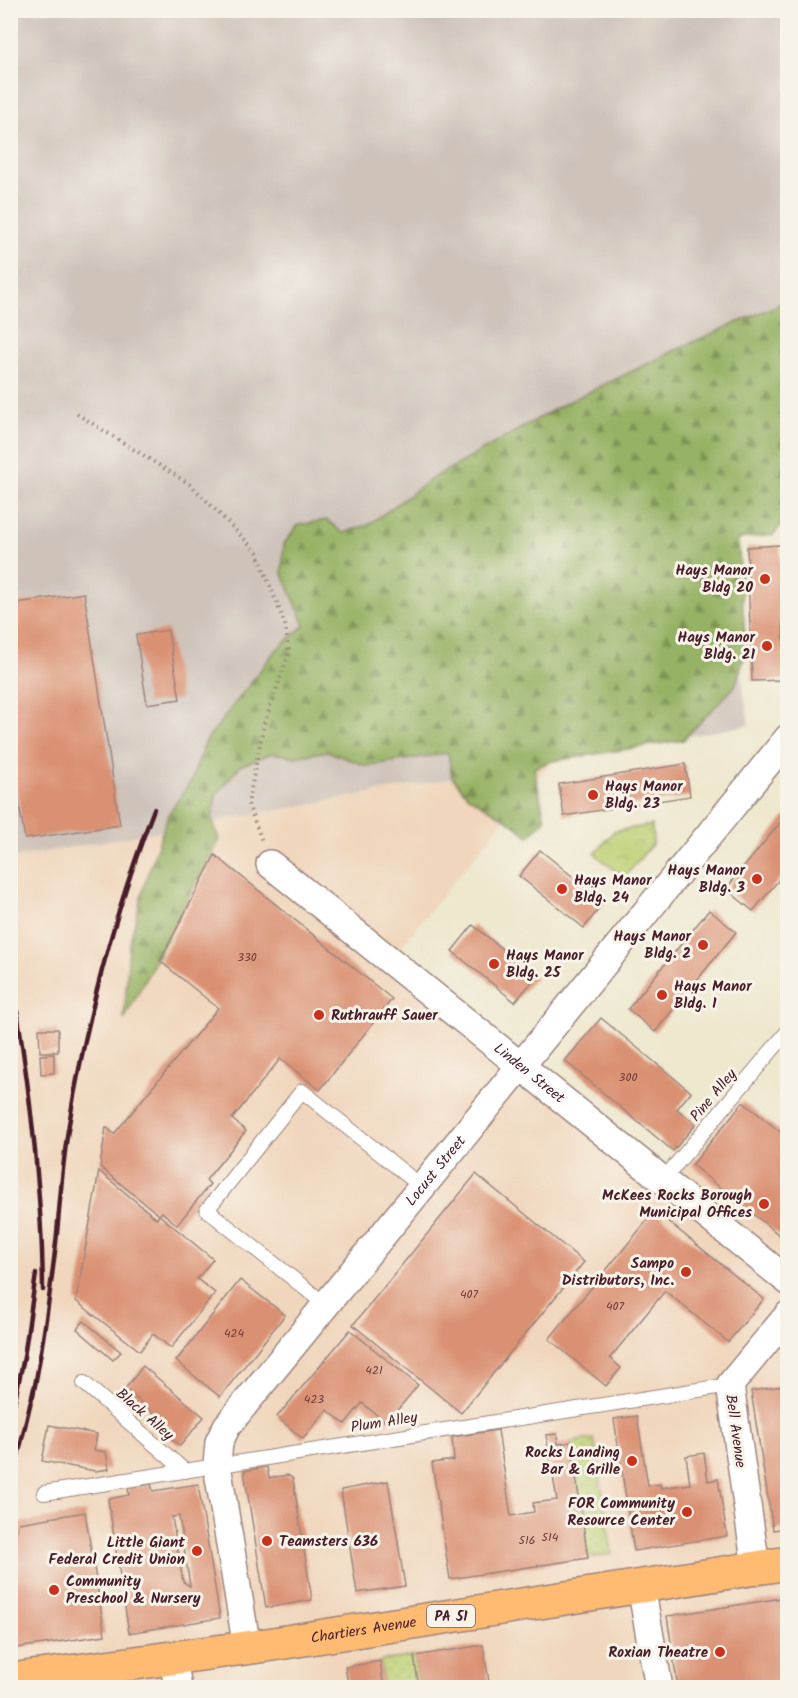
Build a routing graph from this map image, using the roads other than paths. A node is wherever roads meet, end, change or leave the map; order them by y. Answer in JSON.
{"nodes":[{"id":1,"x":788,"y":738,"type":"edge"},
{"id":2,"x":270,"y":864,"type":"road end"},
{"id":3,"x":788,"y":1031,"type":"edge"},
{"id":4,"x":520,"y":1066,"type":"junction"},
{"id":5,"x":663,"y":1180,"type":"junction"},
{"id":6,"x":422,"y":1187,"type":"junction"},
{"id":7,"x":788,"y":1281,"type":"edge"},
{"id":8,"x":326,"y":1305,"type":"junction"},
{"id":9,"x":788,"y":1315,"type":"edge"},
{"id":10,"x":84,"y":1383,"type":"dead end"},
{"id":11,"x":730,"y":1385,"type":"junction"},
{"id":12,"x":217,"y":1466,"type":"junction"},
{"id":13,"x":185,"y":1471,"type":"junction"},
{"id":14,"x":44,"y":1493,"type":"dead end"},
{"id":15,"x":772,"y":1565,"type":"edge"},
{"id":16,"x":641,"y":1586,"type":"junction"},
{"id":17,"x":247,"y":1648,"type":"junction"},
{"id":18,"x":175,"y":1673,"type":"edge"},
{"id":19,"x":10,"y":1680,"type":"edge"},
{"id":20,"x":659,"y":1688,"type":"edge"}],
"edges":[{"from":1,"to":4,"type":"street","name":"Locust Street"},
{"from":2,"to":4,"type":"street","name":"Linden Street"},
{"from":3,"to":5,"type":"lane","name":"Pine Alley"},
{"from":4,"to":5,"type":"street","name":"Linden Street"},
{"from":4,"to":6,"type":"street","name":"Locust Street"},
{"from":5,"to":7,"type":"street","name":"Linden Street"},
{"from":6,"to":8,"type":"street","name":"Locust Street"},
{"from":6,"to":8,"type":"lane"},
{"from":8,"to":12,"type":"street","name":"Locust Street"},
{"from":9,"to":11,"type":"street","name":"Bell Avenue"},
{"from":10,"to":13,"type":"lane","name":"Black Alley"},
{"from":11,"to":12,"type":"lane","name":"Plum Alley"},
{"from":11,"to":15,"type":"street","name":"Bell Avenue"},
{"from":12,"to":13,"type":"lane","name":"Plum Alley"},
{"from":12,"to":17,"type":"street","name":"Locust Street"},
{"from":13,"to":14,"type":"lane","name":"Plum Alley"},
{"from":15,"to":16,"type":"main road","name":"Chartiers Avenue","number":"PA 51"},
{"from":16,"to":17,"type":"main road","name":"Chartiers Avenue","number":"PA 51"},
{"from":16,"to":20,"type":"street"},
{"from":17,"to":18,"type":"main road","name":"Chartiers Avenue","number":"PA 51"},
{"from":18,"to":19,"type":"main road","name":"Chartiers Avenue","number":"PA 51"}]}
